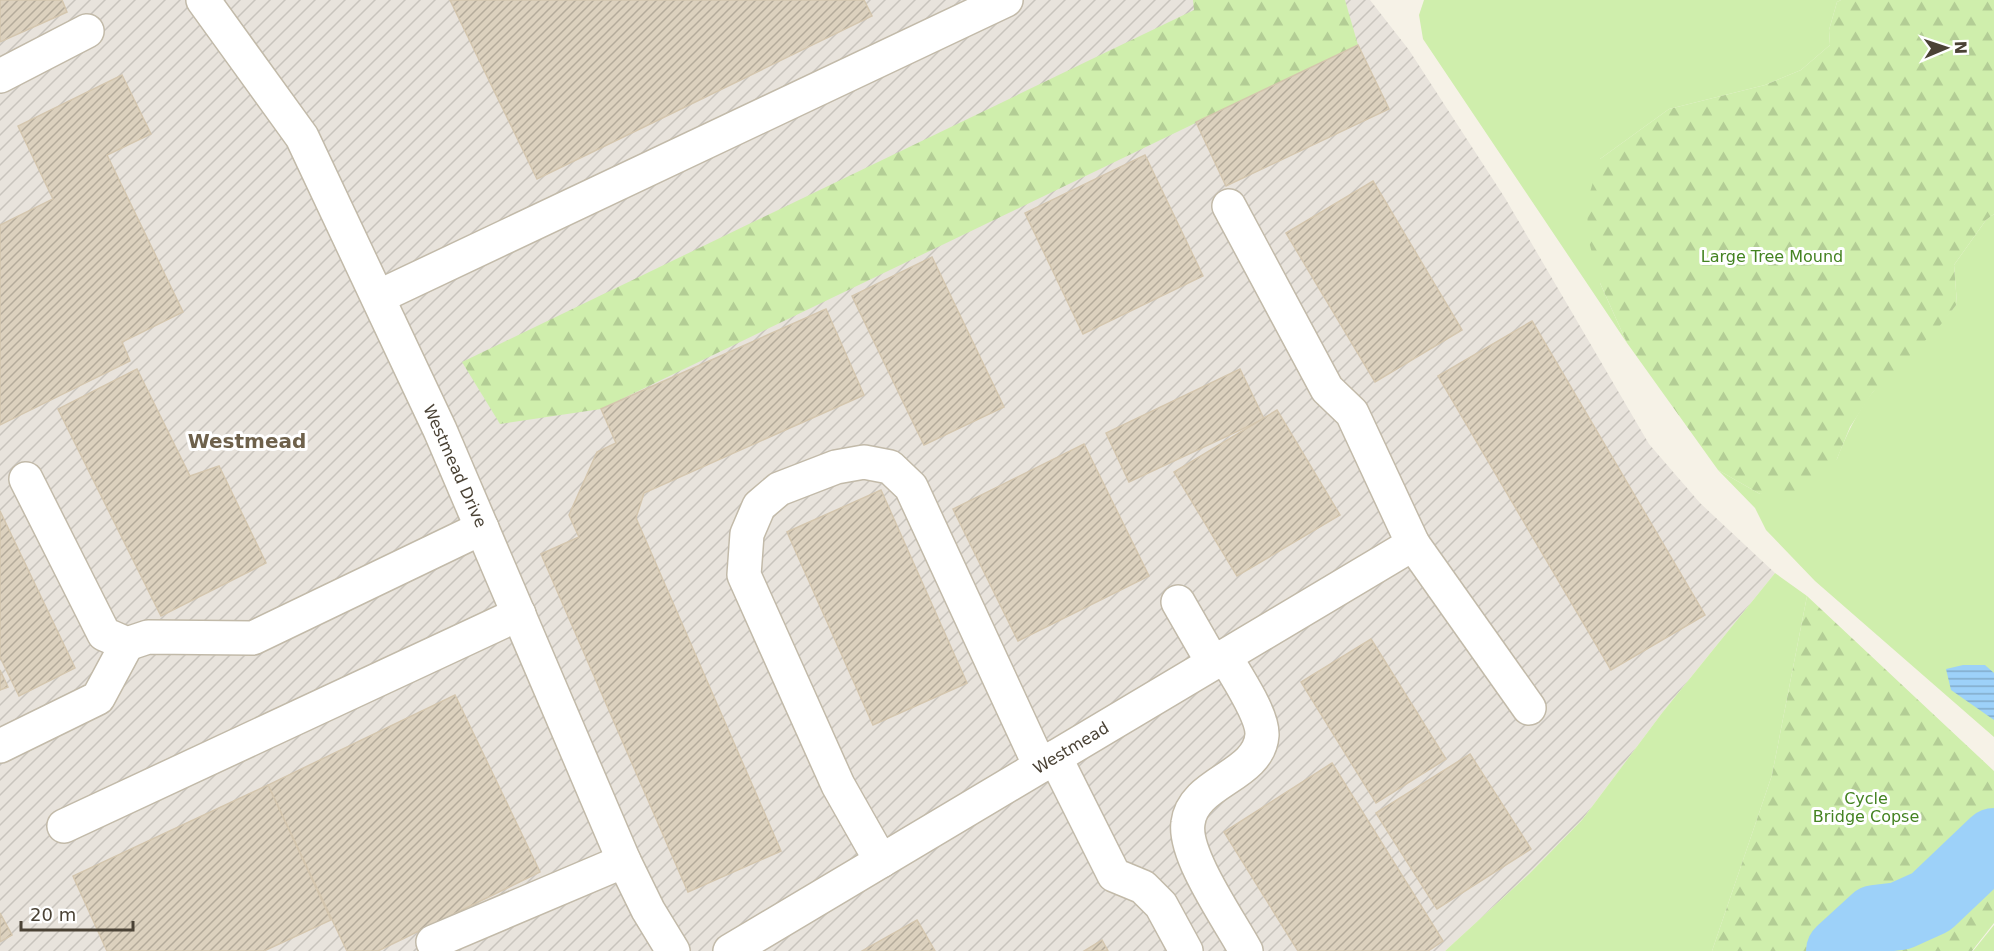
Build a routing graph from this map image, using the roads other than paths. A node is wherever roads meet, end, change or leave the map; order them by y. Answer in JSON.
{"nodes":[{"id":1,"x":1006,"y":0,"type":"edge"},
{"id":2,"x":207,"y":1,"type":"edge"},
{"id":3,"x":87,"y":31,"type":"dead end"},
{"id":4,"x":0,"y":76,"type":"edge"},
{"id":5,"x":1229,"y":206,"type":"dead end"},
{"id":6,"x":378,"y":297,"type":"junction"},
{"id":7,"x":26,"y":479,"type":"dead end"},
{"id":8,"x":482,"y":528,"type":"junction"},
{"id":9,"x":1413,"y":544,"type":"junction"},
{"id":10,"x":1178,"y":602,"type":"dead end"},
{"id":11,"x":519,"y":614,"type":"junction"},
{"id":12,"x":126,"y":644,"type":"junction"},
{"id":13,"x":1219,"y":660,"type":"junction"},
{"id":14,"x":1529,"y":708,"type":"dead end"},
{"id":15,"x":0,"y":746,"type":"edge"},
{"id":16,"x":1048,"y":762,"type":"junction"},
{"id":17,"x":64,"y":826,"type":"dead end"},
{"id":18,"x":624,"y":861,"type":"junction"},
{"id":19,"x":881,"y":861,"type":"junction"},
{"id":20,"x":433,"y":942,"type":"dead end"},
{"id":21,"x":738,"y":949,"type":"edge"},
{"id":22,"x":673,"y":951,"type":"edge"},
{"id":23,"x":1186,"y":951,"type":"edge"},
{"id":24,"x":1246,"y":951,"type":"edge"}],
"edges":[{"from":1,"to":6,"type":"street"},
{"from":2,"to":6,"type":"street","name":"Westmead Drive"},
{"from":3,"to":4,"type":"street"},
{"from":5,"to":9,"type":"street"},
{"from":6,"to":8,"type":"street","name":"Westmead Drive"},
{"from":7,"to":12,"type":"street"},
{"from":8,"to":11,"type":"street","name":"Westmead Drive"},
{"from":8,"to":12,"type":"street"},
{"from":9,"to":13,"type":"street","name":"Westmead"},
{"from":9,"to":14,"type":"street"},
{"from":10,"to":13,"type":"street"},
{"from":11,"to":17,"type":"street"},
{"from":11,"to":18,"type":"street","name":"Westmead Drive"},
{"from":12,"to":15,"type":"street"},
{"from":13,"to":16,"type":"street","name":"Westmead"},
{"from":13,"to":24,"type":"street"},
{"from":16,"to":19,"type":"street","name":"Westmead"},
{"from":16,"to":19,"type":"street"},
{"from":16,"to":23,"type":"street"},
{"from":18,"to":20,"type":"street"},
{"from":18,"to":22,"type":"street","name":"Westmead Drive"},
{"from":19,"to":21,"type":"street","name":"Westmead"}]}
